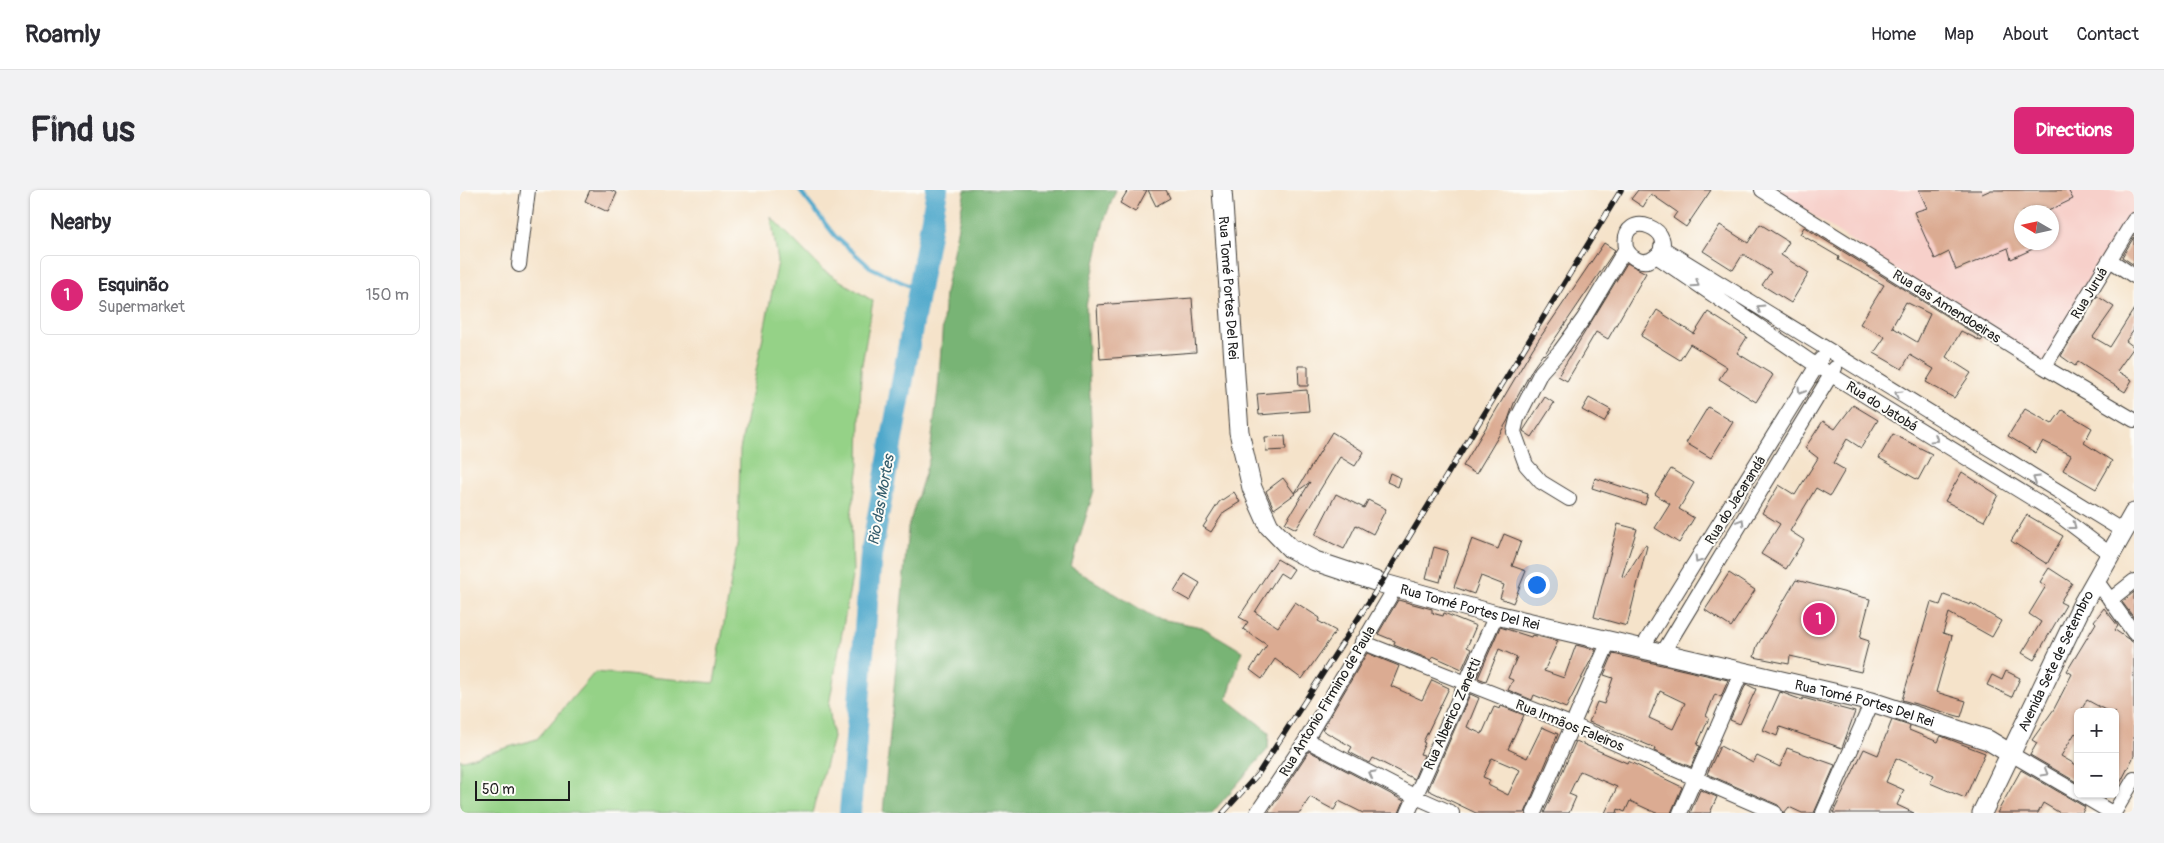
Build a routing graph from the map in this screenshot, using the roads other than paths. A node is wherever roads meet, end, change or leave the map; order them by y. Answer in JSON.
{"nodes":[{"id":1,"x":528,"y":190,"type":"edge"},
{"id":2,"x":1222,"y":190,"type":"edge"},
{"id":3,"x":1762,"y":190,"type":"edge"},
{"id":4,"x":2134,"y":220,"type":"edge"},
{"id":5,"x":1626,"y":248,"type":"junction"},
{"id":6,"x":1659,"y":252,"type":"junction"},
{"id":7,"x":2110,"y":260,"type":"junction"},
{"id":8,"x":519,"y":265,"type":"dead end"},
{"id":9,"x":2134,"y":276,"type":"edge"},
{"id":10,"x":1827,"y":350,"type":"junction"},
{"id":11,"x":1840,"y":358,"type":"junction"},
{"id":12,"x":1816,"y":366,"type":"junction"},
{"id":13,"x":2044,"y":367,"type":"junction"},
{"id":14,"x":1832,"y":374,"type":"junction"},
{"id":15,"x":2134,"y":420,"type":"edge"},
{"id":16,"x":1755,"y":468,"type":"junction"},
{"id":17,"x":1768,"y":477,"type":"junction"},
{"id":18,"x":1569,"y":499,"type":"dead end"},
{"id":19,"x":2134,"y":513,"type":"edge"},
{"id":20,"x":1716,"y":530,"type":"junction"},
{"id":21,"x":2123,"y":531,"type":"junction"},
{"id":22,"x":1730,"y":540,"type":"junction"},
{"id":23,"x":2110,"y":554,"type":"junction"},
{"id":24,"x":2096,"y":580,"type":"junction"},
{"id":25,"x":2134,"y":581,"type":"edge"},
{"id":26,"x":1395,"y":588,"type":"junction"},
{"id":27,"x":2110,"y":600,"type":"junction"},
{"id":28,"x":1496,"y":615,"type":"junction"},
{"id":29,"x":2134,"y":632,"type":"edge"},
{"id":30,"x":1610,"y":641,"type":"junction"},
{"id":31,"x":1362,"y":642,"type":"junction"},
{"id":32,"x":1642,"y":648,"type":"junction"},
{"id":33,"x":1662,"y":654,"type":"junction"},
{"id":34,"x":1742,"y":671,"type":"junction"},
{"id":35,"x":1466,"y":684,"type":"junction"},
{"id":36,"x":1872,"y":702,"type":"junction"},
{"id":37,"x":1574,"y":725,"type":"junction"},
{"id":38,"x":1306,"y":740,"type":"junction"},
{"id":39,"x":2012,"y":754,"type":"junction"},
{"id":40,"x":1696,"y":777,"type":"junction"},
{"id":41,"x":2134,"y":779,"type":"edge"},
{"id":42,"x":2074,"y":791,"type":"edge"},
{"id":43,"x":1416,"y":797,"type":"junction"},
{"id":44,"x":2086,"y":798,"type":"edge"},
{"id":45,"x":1257,"y":813,"type":"edge"},
{"id":46,"x":1408,"y":813,"type":"edge"},
{"id":47,"x":1452,"y":813,"type":"edge"},
{"id":48,"x":1534,"y":813,"type":"edge"},
{"id":49,"x":1680,"y":813,"type":"edge"},
{"id":50,"x":1775,"y":813,"type":"edge"},
{"id":51,"x":1823,"y":813,"type":"edge"},
{"id":52,"x":1982,"y":813,"type":"edge"},
{"id":53,"x":2113,"y":813,"type":"edge"}],
"edges":[{"from":1,"to":8,"type":"street"},
{"from":2,"to":26,"type":"main road","name":"Rua Tomé Portes Del Rei"},
{"from":3,"to":13,"type":"street","name":"Rua das Amendoeiras"},
{"from":4,"to":7,"type":"street","name":"Rua Juruá"},
{"from":5,"to":6,"type":"street"},
{"from":5,"to":6,"type":"street"},
{"from":5,"to":18,"type":"street"},
{"from":10,"to":6,"type":"street","name":"Rua do Jatobá","one_way":true},
{"from":6,"to":12,"type":"street","name":"Rua do Jatobá","one_way":true},
{"from":7,"to":9,"type":"street"},
{"from":7,"to":13,"type":"street","name":"Rua Juruá"},
{"from":10,"to":11,"type":"street","name":"Rua do Jatobá"},
{"from":10,"to":12,"type":"street","name":"Rua do Jacarandá"},
{"from":11,"to":14,"type":"street","name":"Rua do Jacarandá"},
{"from":21,"to":11,"type":"street","name":"Rua do Jatobá","one_way":true},
{"from":12,"to":14,"type":"street","name":"Rua do Jatobá"},
{"from":12,"to":16,"type":"street","name":"Rua do Jacarandá","one_way":true},
{"from":13,"to":15,"type":"street","name":"Rua das Amendoeiras"},
{"from":14,"to":17,"type":"street","name":"Rua do Jacarandá"},
{"from":14,"to":23,"type":"street","name":"Rua do Jatobá","one_way":true},
{"from":16,"to":17,"type":"street"},
{"from":16,"to":20,"type":"street","name":"Rua do Jacarandá"},
{"from":22,"to":17,"type":"street","name":"Rua do Jacarandá","one_way":true},
{"from":19,"to":21,"type":"main road","name":"Avenida Sete de Setembro"},
{"from":20,"to":22,"type":"street"},
{"from":20,"to":32,"type":"street","name":"Rua do Jacarandá","one_way":true},
{"from":21,"to":23,"type":"main road","name":"Avenida Sete de Setembro"},
{"from":22,"to":33,"type":"street","name":"Rua do Jacarandá"},
{"from":23,"to":24,"type":"main road","name":"Avenida Sete de Setembro"},
{"from":24,"to":27,"type":"street"},
{"from":24,"to":39,"type":"main road","name":"Avenida Sete de Setembro"},
{"from":25,"to":27,"type":"street"},
{"from":26,"to":28,"type":"main road","name":"Rua Tomé Portes Del Rei"},
{"from":26,"to":31,"type":"street","name":"Rua Antonio Firmino de Paula"},
{"from":27,"to":29,"type":"street"},
{"from":28,"to":30,"type":"main road","name":"Rua Tomé Portes Del Rei"},
{"from":28,"to":35,"type":"street","name":"Rua Alberico Zanetti"},
{"from":30,"to":32,"type":"main road","name":"Rua Tomé Portes Del Rei"},
{"from":30,"to":37,"type":"street"},
{"from":31,"to":35,"type":"street","name":"Rua Irmãos Faleiros"},
{"from":31,"to":38,"type":"street","name":"Rua Antonio Firmino de Paula"},
{"from":32,"to":33,"type":"main road","name":"Rua Tomé Portes Del Rei"},
{"from":33,"to":34,"type":"main road","name":"Rua Tomé Portes Del Rei"},
{"from":34,"to":36,"type":"main road","name":"Rua Tomé Portes Del Rei"},
{"from":34,"to":40,"type":"street"},
{"from":35,"to":37,"type":"street","name":"Rua Irmãos Faleiros"},
{"from":35,"to":43,"type":"street","name":"Rua Alberico Zanetti"},
{"from":36,"to":39,"type":"main road","name":"Rua Tomé Portes Del Rei"},
{"from":36,"to":51,"type":"street"},
{"from":37,"to":40,"type":"street","name":"Rua Irmãos Faleiros"},
{"from":37,"to":48,"type":"street"},
{"from":43,"to":38,"type":"street","one_way":true},
{"from":38,"to":45,"type":"street","name":"Rua Antonio Firmino de Paula"},
{"from":39,"to":42,"type":"street","one_way":true},
{"from":39,"to":52,"type":"main road","name":"Avenida Sete de Setembro"},
{"from":40,"to":49,"type":"street"},
{"from":40,"to":50,"type":"street","name":"Rua Irmãos Faleiros"},
{"from":41,"to":53,"type":"street"},
{"from":43,"to":46,"type":"street","name":"Rua Alberico Zanetti"},
{"from":43,"to":47,"type":"street"},
{"from":44,"to":53,"type":"street"}]}
